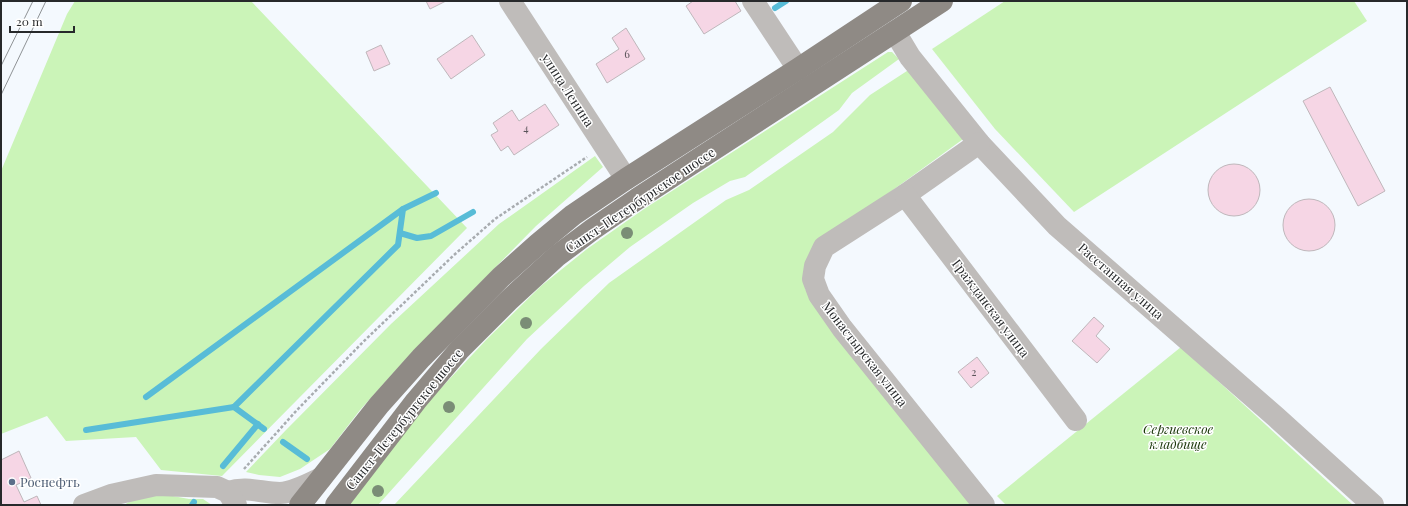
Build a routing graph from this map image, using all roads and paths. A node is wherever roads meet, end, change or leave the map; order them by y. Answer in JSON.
{"nodes":[{"id":1,"x":510,"y":1,"type":"edge"},
{"id":2,"x":753,"y":1,"type":"edge"},
{"id":3,"x":901,"y":1,"type":"edge"},
{"id":4,"x":942,"y":1,"type":"edge"},
{"id":5,"x":895,"y":32,"type":"junction"},
{"id":6,"x":798,"y":69,"type":"junction"},
{"id":7,"x":979,"y":143,"type":"junction"},
{"id":8,"x":588,"y":156,"type":"dead end"},
{"id":9,"x":626,"y":179,"type":"junction"},
{"id":10,"x":905,"y":195,"type":"junction"},
{"id":11,"x":1076,"y":420,"type":"dead end"},
{"id":12,"x":242,"y":470,"type":"dead end"},
{"id":13,"x":321,"y":478,"type":"junction"},
{"id":14,"x":232,"y":498,"type":"edge"},
{"id":15,"x":84,"y":505,"type":"edge"},
{"id":16,"x":300,"y":505,"type":"edge"},
{"id":17,"x":336,"y":505,"type":"edge"},
{"id":18,"x":984,"y":505,"type":"edge"},
{"id":19,"x":1373,"y":505,"type":"edge"}],
"edges":[{"from":1,"to":9,"type":"street","name":"улица Ленина"},
{"from":2,"to":6,"type":"street"},
{"from":3,"to":6,"type":"main road","name":"Санкт-Петербургское шоссе"},
{"from":4,"to":5,"type":"main road","name":"Санкт-Петербургское шоссе"},
{"from":5,"to":7,"type":"street","name":"Расстанная улица"},
{"from":5,"to":17,"type":"main road","name":"Санкт-Петербургское шоссе"},
{"from":6,"to":9,"type":"main road","name":"Санкт-Петербургское шоссе"},
{"from":7,"to":10,"type":"street","name":"Монастырская улица"},
{"from":7,"to":19,"type":"street","name":"Расстанная улица"},
{"from":8,"to":12,"type":"path"},
{"from":9,"to":13,"type":"main road","name":"Санкт-Петербургское шоссе"},
{"from":10,"to":11,"type":"street","name":"Гражданская улица"},
{"from":10,"to":18,"type":"street","name":"Монастырская улица"},
{"from":13,"to":14,"type":"street"},
{"from":13,"to":16,"type":"main road","name":"Санкт-Петербургское шоссе"},
{"from":14,"to":15,"type":"street"}]}
